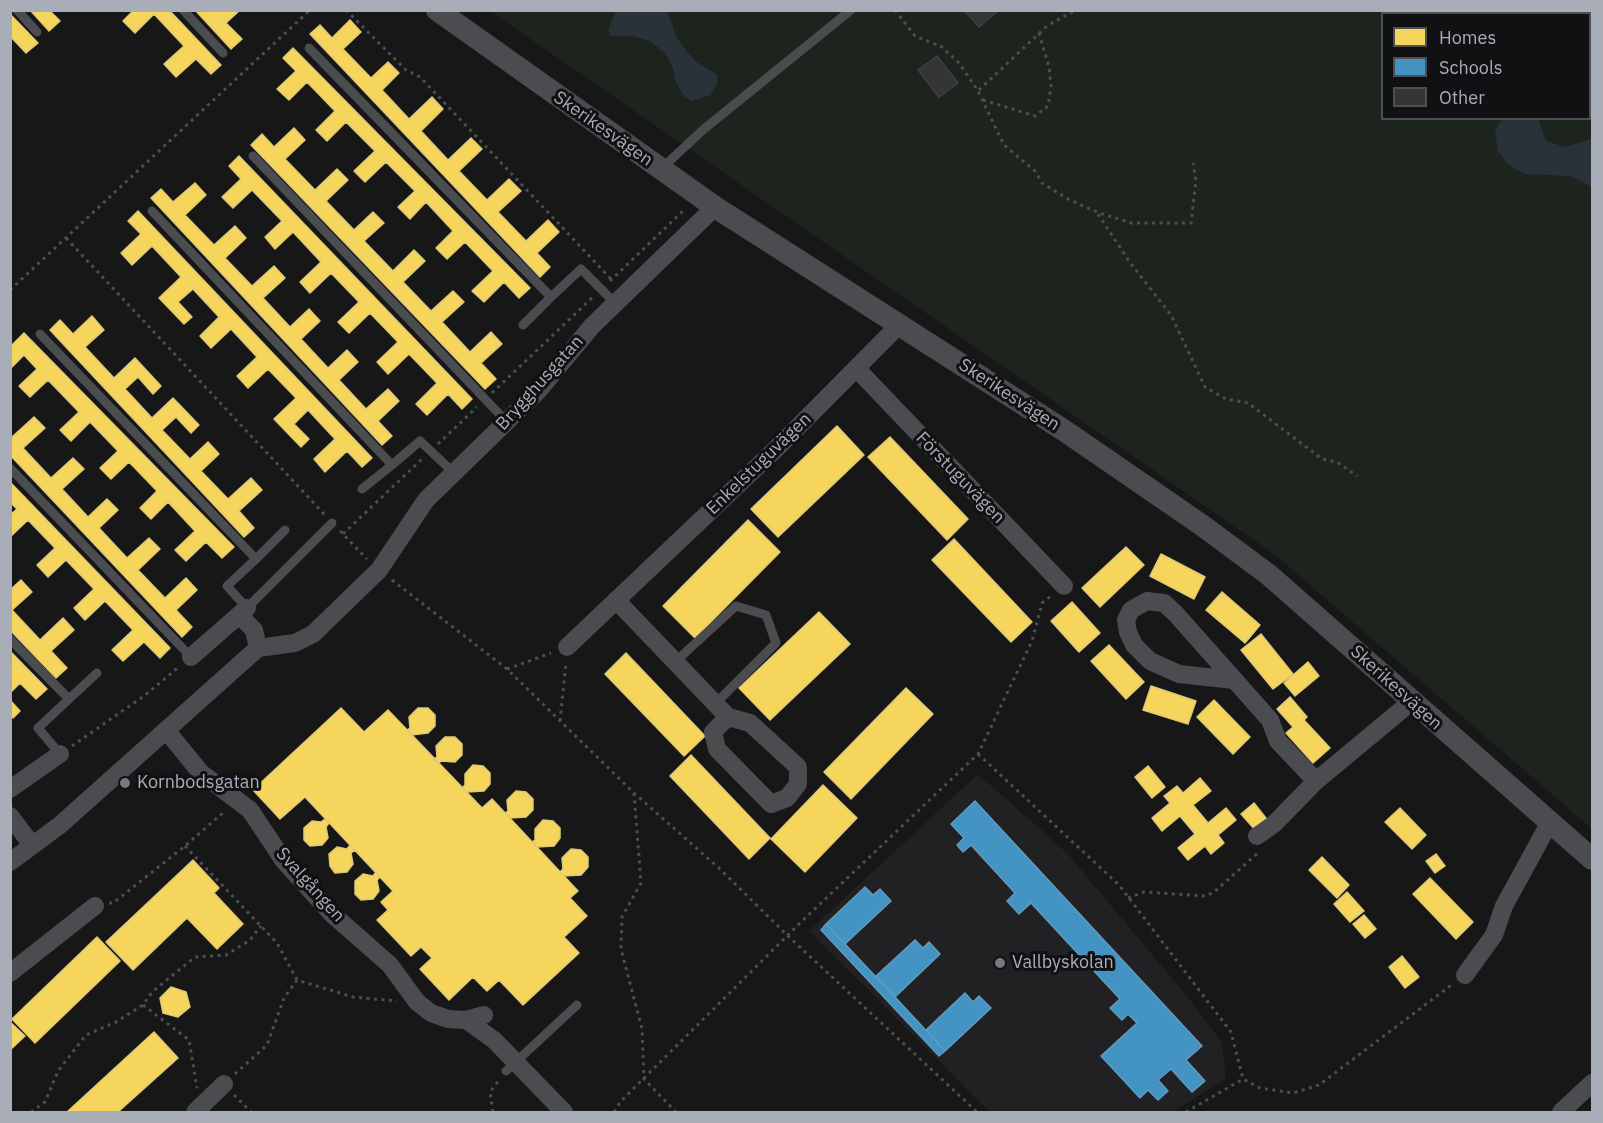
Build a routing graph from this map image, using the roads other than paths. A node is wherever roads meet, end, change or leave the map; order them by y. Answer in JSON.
{"nodes":[{"id":1,"x":17,"y":10,"type":"edge"},
{"id":2,"x":183,"y":10,"type":"edge"},
{"id":3,"x":437,"y":10,"type":"edge"},
{"id":4,"x":851,"y":10,"type":"edge"},
{"id":5,"x":37,"y":32,"type":"dead end"},
{"id":6,"x":309,"y":48,"type":"dead end"},
{"id":7,"x":223,"y":53,"type":"dead end"},
{"id":8,"x":253,"y":156,"type":"dead end"},
{"id":9,"x":660,"y":170,"type":"junction"},
{"id":10,"x":715,"y":207,"type":"junction"},
{"id":11,"x":152,"y":211,"type":"dead end"},
{"id":12,"x":551,"y":297,"type":"junction"},
{"id":13,"x":615,"y":303,"type":"junction"},
{"id":14,"x":899,"y":324,"type":"junction"},
{"id":15,"x":523,"y":325,"type":"dead end"},
{"id":16,"x":40,"y":334,"type":"dead end"},
{"id":17,"x":857,"y":369,"type":"junction"},
{"id":18,"x":507,"y":422,"type":"junction"},
{"id":19,"x":392,"y":465,"type":"junction"},
{"id":20,"x":10,"y":468,"type":"edge"},
{"id":21,"x":454,"y":473,"type":"junction"},
{"id":22,"x":362,"y":489,"type":"dead end"},
{"id":23,"x":332,"y":523,"type":"dead end"},
{"id":24,"x":285,"y":530,"type":"dead end"},
{"id":25,"x":256,"y":559,"type":"junction"},
{"id":26,"x":1064,"y":586,"type":"road end"},
{"id":27,"x":616,"y":600,"type":"junction"},
{"id":28,"x":243,"y":612,"type":"junction"},
{"id":29,"x":10,"y":639,"type":"edge"},
{"id":30,"x":567,"y":647,"type":"road end"},
{"id":31,"x":258,"y":648,"type":"junction"},
{"id":32,"x":191,"y":657,"type":"joint"},
{"id":33,"x":675,"y":662,"type":"junction"},
{"id":34,"x":97,"y":673,"type":"dead end"},
{"id":35,"x":1234,"y":680,"type":"junction"},
{"id":36,"x":69,"y":699,"type":"junction"},
{"id":37,"x":1412,"y":702,"type":"junction"},
{"id":38,"x":716,"y":703,"type":"junction"},
{"id":39,"x":728,"y":717,"type":"junction"},
{"id":40,"x":166,"y":730,"type":"junction"},
{"id":41,"x":60,"y":754,"type":"joint"},
{"id":42,"x":1316,"y":781,"type":"junction"},
{"id":43,"x":10,"y":789,"type":"edge"},
{"id":44,"x":10,"y":816,"type":"edge"},
{"id":45,"x":1550,"y":822,"type":"junction"},
{"id":46,"x":1259,"y":843,"type":"road end"},
{"id":47,"x":32,"y":845,"type":"junction"},
{"id":48,"x":1593,"y":859,"type":"edge"},
{"id":49,"x":10,"y":862,"type":"edge"},
{"id":50,"x":95,"y":906,"type":"road end"},
{"id":51,"x":10,"y":973,"type":"edge"},
{"id":52,"x":1465,"y":975,"type":"road end"},
{"id":53,"x":577,"y":1005,"type":"dead end"},
{"id":54,"x":484,"y":1015,"type":"dead end"},
{"id":55,"x":466,"y":1020,"type":"junction"},
{"id":56,"x":510,"y":1066,"type":"junction"},
{"id":57,"x":1593,"y":1083,"type":"edge"},
{"id":58,"x":224,"y":1084,"type":"road end"},
{"id":59,"x":197,"y":1110,"type":"edge"},
{"id":60,"x":564,"y":1113,"type":"edge"},
{"id":61,"x":1561,"y":1113,"type":"edge"}],
"edges":[{"from":1,"to":5,"type":"lane"},
{"from":2,"to":7,"type":"lane"},
{"from":3,"to":9,"type":"street","name":"Skerikesvägen"},
{"from":4,"to":9,"type":"lane"},
{"from":6,"to":12,"type":"lane"},
{"from":8,"to":18,"type":"lane"},
{"from":9,"to":10,"type":"street","name":"Skerikesvägen"},
{"from":10,"to":13,"type":"street","name":"Brygghusgatan"},
{"from":10,"to":14,"type":"street","name":"Skerikesvägen"},
{"from":11,"to":19,"type":"lane"},
{"from":12,"to":13,"type":"lane"},
{"from":12,"to":15,"type":"lane"},
{"from":13,"to":18,"type":"street","name":"Brygghusgatan"},
{"from":14,"to":17,"type":"street","name":"Enkelstuguvägen"},
{"from":14,"to":37,"type":"street","name":"Skerikesvägen"},
{"from":16,"to":25,"type":"lane"},
{"from":17,"to":26,"type":"street","name":"Förstuguvägen"},
{"from":17,"to":27,"type":"street","name":"Enkelstuguvägen"},
{"from":18,"to":21,"type":"street","name":"Brygghusgatan"},
{"from":19,"to":21,"type":"lane"},
{"from":19,"to":22,"type":"lane"},
{"from":20,"to":32,"type":"lane"},
{"from":21,"to":31,"type":"street","name":"Brygghusgatan"},
{"from":23,"to":28,"type":"lane"},
{"from":24,"to":25,"type":"lane"},
{"from":25,"to":28,"type":"lane"},
{"from":27,"to":30,"type":"street","name":"Enkelstuguvägen"},
{"from":27,"to":33,"type":"street"},
{"from":28,"to":31,"type":"street"},
{"from":28,"to":32,"type":"street"},
{"from":29,"to":36,"type":"lane"},
{"from":31,"to":40,"type":"street"},
{"from":33,"to":38,"type":"street"},
{"from":33,"to":38,"type":"lane"},
{"from":34,"to":36,"type":"lane"},
{"from":35,"to":35,"type":"street"},
{"from":35,"to":42,"type":"street"},
{"from":36,"to":41,"type":"lane"},
{"from":37,"to":42,"type":"street"},
{"from":37,"to":45,"type":"street","name":"Skerikesvägen"},
{"from":38,"to":39,"type":"street"},
{"from":39,"to":39,"type":"street"},
{"from":40,"to":47,"type":"street"},
{"from":40,"to":55,"type":"street","name":"Svalgången"},
{"from":41,"to":43,"type":"street"},
{"from":42,"to":46,"type":"street"},
{"from":44,"to":47,"type":"street"},
{"from":45,"to":48,"type":"street","name":"Skerikesvägen"},
{"from":45,"to":52,"type":"street"},
{"from":47,"to":49,"type":"street"},
{"from":50,"to":51,"type":"street"},
{"from":53,"to":56,"type":"lane"},
{"from":54,"to":55,"type":"street","name":"Svalgången"},
{"from":55,"to":56,"type":"street","name":"Svalgången"},
{"from":56,"to":60,"type":"street","name":"Svalgången"},
{"from":57,"to":61,"type":"street"},
{"from":58,"to":59,"type":"street"}]}
